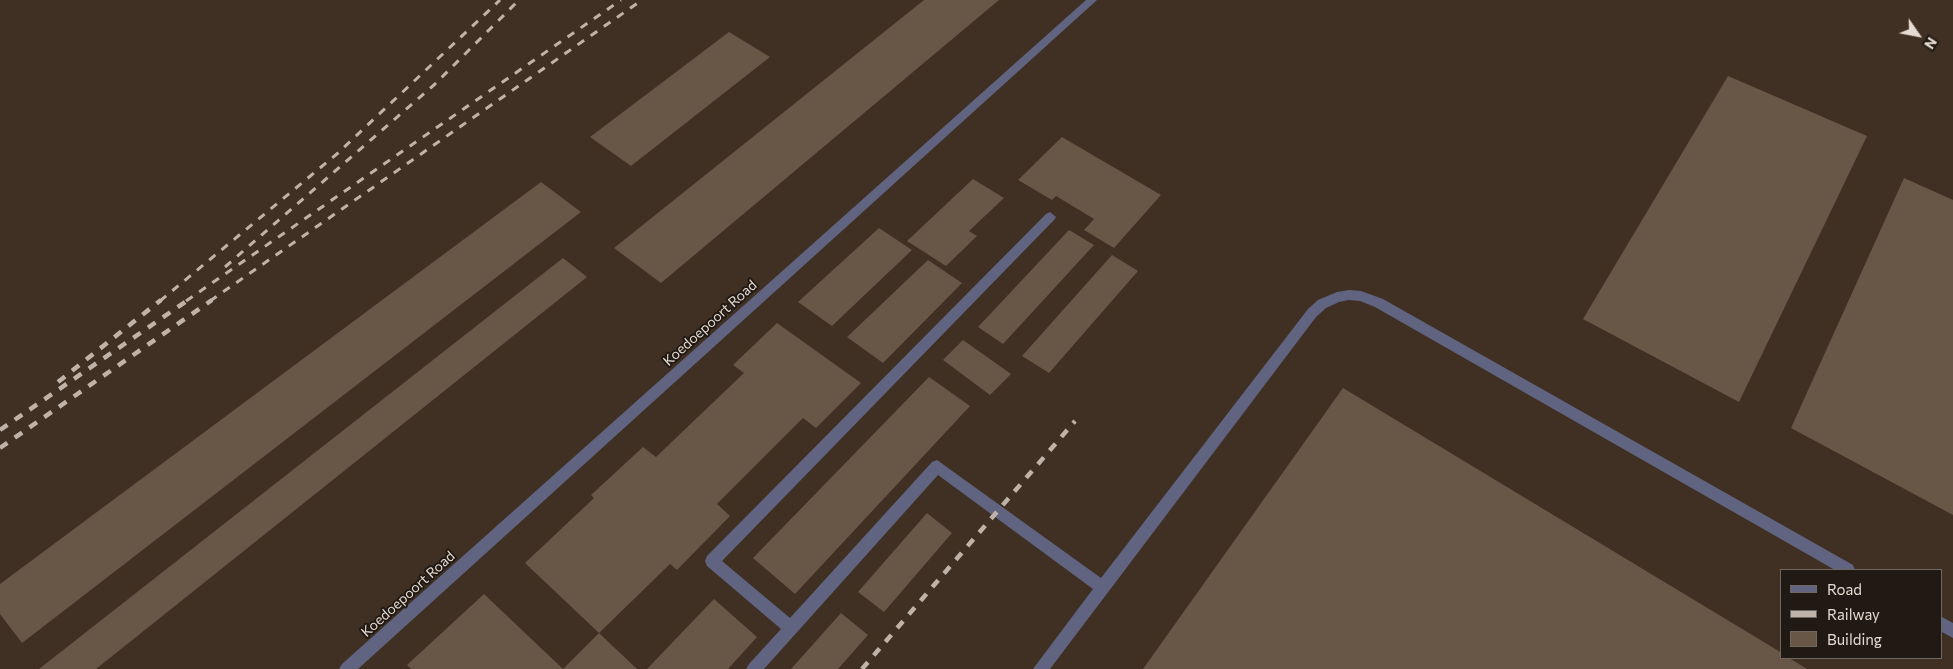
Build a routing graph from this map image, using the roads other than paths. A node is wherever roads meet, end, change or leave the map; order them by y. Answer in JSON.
{"nodes":[{"id":1,"x":1092,"y":0,"type":"edge"},
{"id":2,"x":1050,"y":217,"type":"dead end"},
{"id":3,"x":1846,"y":569,"type":"edge"},
{"id":4,"x":1103,"y":588,"type":"junction"},
{"id":5,"x":791,"y":628,"type":"junction"},
{"id":6,"x":347,"y":669,"type":"edge"},
{"id":7,"x":754,"y":669,"type":"edge"},
{"id":8,"x":1041,"y":669,"type":"edge"}],
"edges":[{"from":1,"to":6,"type":"street","name":"Koedoepoort Road"},
{"from":2,"to":5,"type":"street"},
{"from":3,"to":4,"type":"street"},
{"from":4,"to":5,"type":"street"},
{"from":4,"to":8,"type":"street"},
{"from":5,"to":7,"type":"street"}]}
